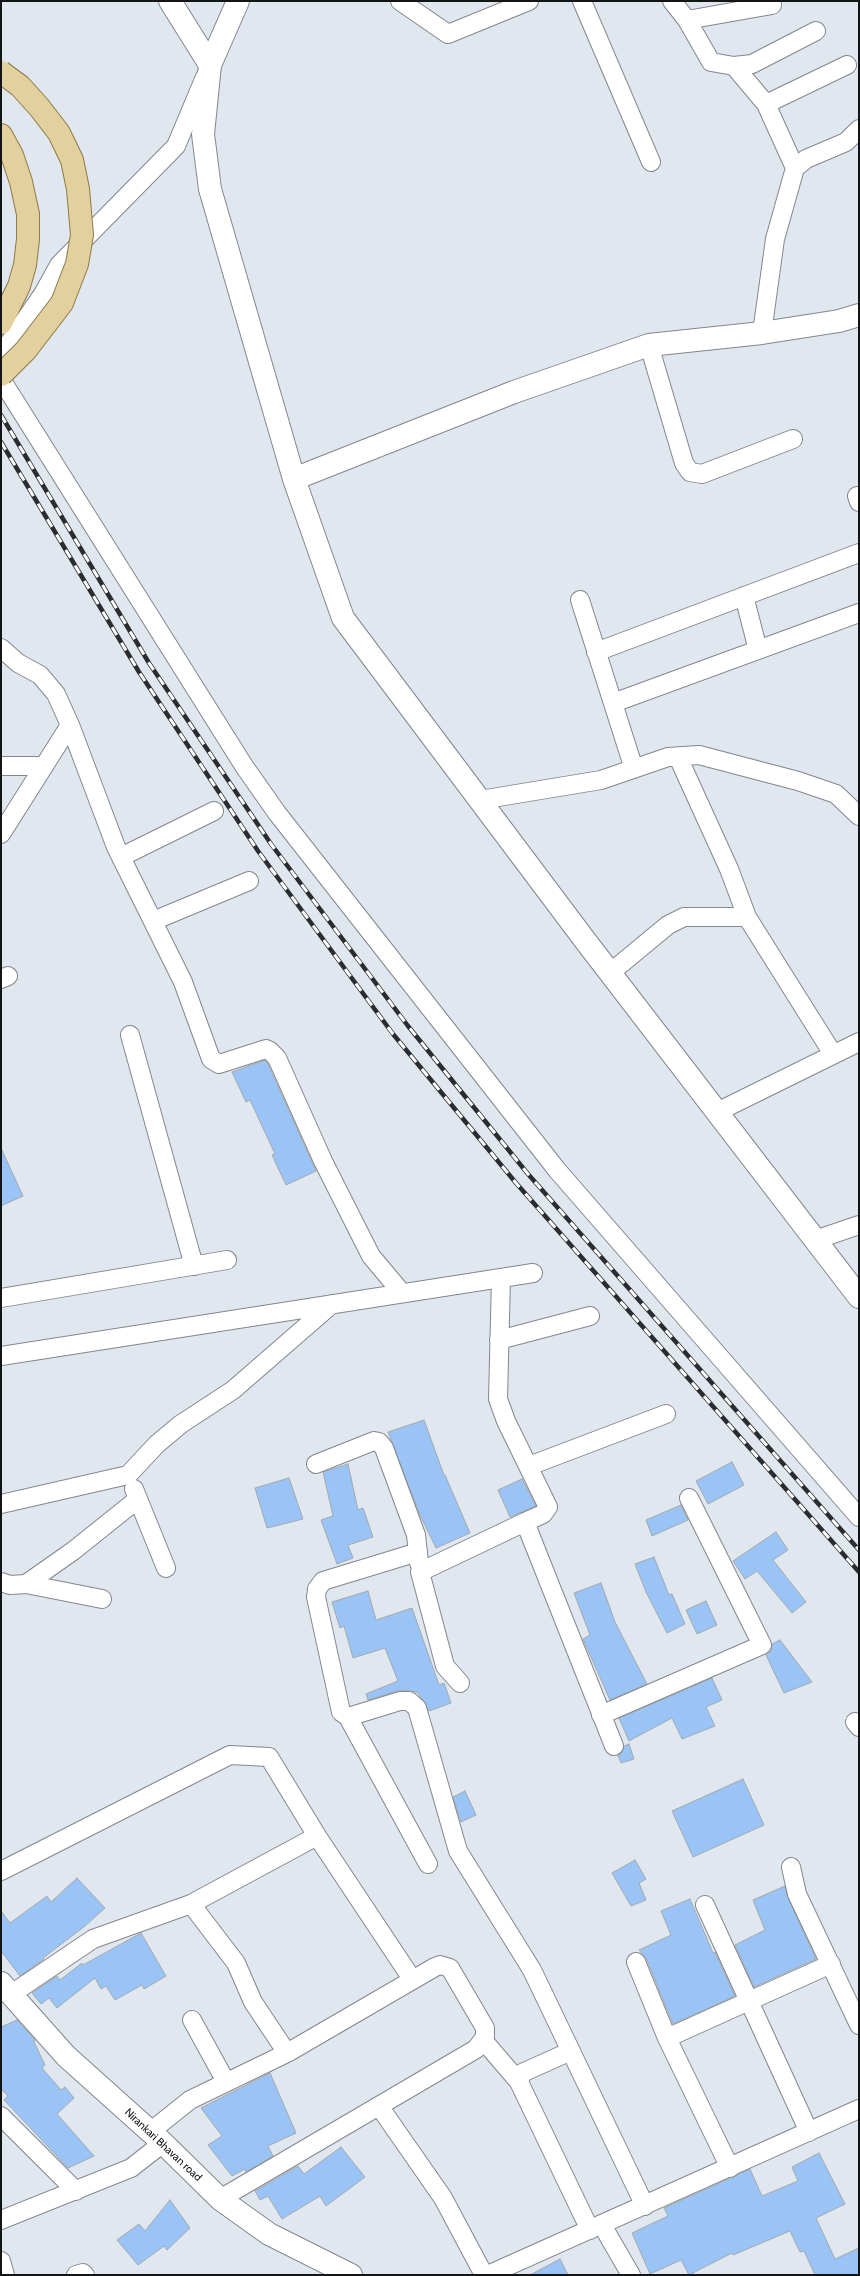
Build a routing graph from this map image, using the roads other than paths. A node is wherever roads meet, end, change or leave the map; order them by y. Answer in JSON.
{"nodes":[{"id":1,"x":170,"y":1,"type":"edge"},
{"id":2,"x":238,"y":1,"type":"edge"},
{"id":3,"x":400,"y":1,"type":"edge"},
{"id":4,"x":528,"y":1,"type":"edge"},
{"id":5,"x":582,"y":1,"type":"edge"},
{"id":6,"x":672,"y":1,"type":"edge"},
{"id":7,"x":772,"y":5,"type":"dead end"},
{"id":8,"x":687,"y":20,"type":"junction"},
{"id":9,"x":816,"y":31,"type":"dead end"},
{"id":10,"x":210,"y":65,"type":"junction"},
{"id":11,"x":847,"y":65,"type":"dead end"},
{"id":12,"x":734,"y":66,"type":"junction"},
{"id":13,"x":1,"y":72,"type":"edge"},
{"id":14,"x":766,"y":104,"type":"junction"},
{"id":15,"x":859,"y":129,"type":"edge"},
{"id":16,"x":1,"y":135,"type":"edge"},
{"id":17,"x":651,"y":162,"type":"dead end"},
{"id":18,"x":795,"y":168,"type":"junction"},
{"id":19,"x":859,"y":315,"type":"edge"},
{"id":20,"x":1,"y":323,"type":"edge"},
{"id":21,"x":762,"y":333,"type":"junction"},
{"id":22,"x":649,"y":346,"type":"junction"},
{"id":23,"x":1,"y":355,"type":"edge"},
{"id":24,"x":1,"y":375,"type":"edge"},
{"id":25,"x":1,"y":379,"type":"edge"},
{"id":26,"x":793,"y":439,"type":"dead end"},
{"id":27,"x":294,"y":480,"type":"junction"},
{"id":28,"x":859,"y":553,"type":"edge"},
{"id":29,"x":744,"y":596,"type":"junction"},
{"id":30,"x":580,"y":600,"type":"dead end"},
{"id":31,"x":859,"y":613,"type":"edge"},
{"id":32,"x":1,"y":648,"type":"edge"},
{"id":33,"x":758,"y":650,"type":"junction"},
{"id":34,"x":596,"y":652,"type":"junction"},
{"id":35,"x":613,"y":703,"type":"junction"},
{"id":36,"x":70,"y":725,"type":"junction"},
{"id":37,"x":678,"y":757,"type":"junction"},
{"id":38,"x":1,"y":766,"type":"edge"},
{"id":39,"x":44,"y":766,"type":"junction"},
{"id":40,"x":634,"y":769,"type":"junction"},
{"id":41,"x":480,"y":800,"type":"junction"},
{"id":42,"x":214,"y":811,"type":"dead end"},
{"id":43,"x":859,"y":816,"type":"edge"},
{"id":44,"x":2,"y":833,"type":"edge"},
{"id":45,"x":121,"y":857,"type":"junction"},
{"id":46,"x":250,"y":881,"type":"dead end"},
{"id":47,"x":747,"y":917,"type":"junction"},
{"id":48,"x":153,"y":921,"type":"junction"},
{"id":49,"x":610,"y":973,"type":"junction"},
{"id":50,"x":130,"y":1035,"type":"dead end"},
{"id":51,"x":859,"y":1042,"type":"edge"},
{"id":52,"x":833,"y":1054,"type":"junction"},
{"id":53,"x":717,"y":1112,"type":"junction"},
{"id":54,"x":859,"y":1225,"type":"edge"},
{"id":55,"x":815,"y":1240,"type":"junction"},
{"id":56,"x":227,"y":1260,"type":"dead end"},
{"id":57,"x":194,"y":1266,"type":"junction"},
{"id":58,"x":533,"y":1273,"type":"dead end"},
{"id":59,"x":501,"y":1278,"type":"junction"},
{"id":60,"x":402,"y":1293,"type":"junction"},
{"id":61,"x":859,"y":1297,"type":"edge"},
{"id":62,"x":1,"y":1298,"type":"edge"},
{"id":63,"x":332,"y":1304,"type":"junction"},
{"id":64,"x":590,"y":1316,"type":"dead end"},
{"id":65,"x":499,"y":1340,"type":"junction"},
{"id":66,"x":1,"y":1356,"type":"edge"},
{"id":67,"x":666,"y":1414,"type":"dead end"},
{"id":68,"x":316,"y":1464,"type":"dead end"},
{"id":69,"x":528,"y":1466,"type":"junction"},
{"id":70,"x":128,"y":1475,"type":"junction"},
{"id":71,"x":689,"y":1498,"type":"dead end"},
{"id":72,"x":138,"y":1499,"type":"junction"},
{"id":73,"x":1,"y":1504,"type":"edge"},
{"id":74,"x":859,"y":1517,"type":"edge"},
{"id":75,"x":525,"y":1522,"type":"junction"},
{"id":76,"x":418,"y":1552,"type":"junction"},
{"id":77,"x":166,"y":1568,"type":"dead end"},
{"id":78,"x":420,"y":1572,"type":"junction"},
{"id":79,"x":1,"y":1582,"type":"edge"},
{"id":80,"x":26,"y":1584,"type":"junction"},
{"id":81,"x":102,"y":1599,"type":"dead end"},
{"id":82,"x":460,"y":1683,"type":"dead end"},
{"id":83,"x":601,"y":1715,"type":"junction"},
{"id":84,"x":348,"y":1717,"type":"junction"},
{"id":85,"x":614,"y":1746,"type":"dead end"},
{"id":86,"x":317,"y":1836,"type":"junction"},
{"id":87,"x":428,"y":1864,"type":"dead end"},
{"id":88,"x":791,"y":1867,"type":"dead end"},
{"id":89,"x":1,"y":1871,"type":"edge"},
{"id":90,"x":190,"y":1904,"type":"junction"},
{"id":91,"x":704,"y":1905,"type":"dead end"},
{"id":92,"x":636,"y":1962,"type":"dead end"},
{"id":93,"x":830,"y":1964,"type":"junction"},
{"id":94,"x":412,"y":1979,"type":"junction"},
{"id":95,"x":6,"y":1988,"type":"edge"},
{"id":96,"x":749,"y":2001,"type":"junction"},
{"id":97,"x":192,"y":2020,"type":"dead end"},
{"id":98,"x":859,"y":2025,"type":"edge"},
{"id":99,"x":667,"y":2038,"type":"junction"},
{"id":100,"x":484,"y":2040,"type":"junction"},
{"id":101,"x":571,"y":2051,"type":"junction"},
{"id":102,"x":287,"y":2053,"type":"junction"},
{"id":103,"x":226,"y":2082,"type":"junction"},
{"id":104,"x":519,"y":2082,"type":"junction"},
{"id":105,"x":379,"y":2106,"type":"junction"},
{"id":106,"x":859,"y":2109,"type":"edge"},
{"id":107,"x":1,"y":2116,"type":"edge"},
{"id":108,"x":809,"y":2132,"type":"junction"},
{"id":109,"x":157,"y":2138,"type":"junction"},
{"id":110,"x":730,"y":2168,"type":"junction"},
{"id":111,"x":76,"y":2191,"type":"junction"},
{"id":112,"x":220,"y":2199,"type":"junction"},
{"id":113,"x":645,"y":2206,"type":"junction"},
{"id":114,"x":1,"y":2220,"type":"edge"},
{"id":115,"x":596,"y":2228,"type":"junction"},
{"id":116,"x":1,"y":2261,"type":"edge"},
{"id":117,"x":5,"y":2275,"type":"edge"},
{"id":118,"x":76,"y":2275,"type":"edge"},
{"id":119,"x":85,"y":2275,"type":"edge"},
{"id":120,"x":351,"y":2275,"type":"edge"},
{"id":121,"x":484,"y":2275,"type":"edge"},
{"id":122,"x":488,"y":2275,"type":"edge"},
{"id":123,"x":632,"y":2275,"type":"edge"}],
"edges":[{"from":1,"to":10,"type":"street"},
{"from":2,"to":10,"type":"street"},
{"from":3,"to":4,"type":"street"},
{"from":5,"to":17,"type":"street"},
{"from":6,"to":8,"type":"street"},
{"from":7,"to":8,"type":"street"},
{"from":8,"to":12,"type":"street"},
{"from":9,"to":12,"type":"street"},
{"from":10,"to":23,"type":"street"},
{"from":10,"to":27,"type":"street"},
{"from":11,"to":14,"type":"street"},
{"from":12,"to":14,"type":"street"},
{"from":13,"to":24,"type":"main road","bridge":true},
{"from":14,"to":18,"type":"street"},
{"from":15,"to":18,"type":"street"},
{"from":16,"to":20,"type":"main road"},
{"from":18,"to":21,"type":"street"},
{"from":19,"to":21,"type":"street"},
{"from":21,"to":22,"type":"street"},
{"from":22,"to":26,"type":"street"},
{"from":22,"to":27,"type":"street"},
{"from":25,"to":74,"type":"street"},
{"from":27,"to":41,"type":"street"},
{"from":28,"to":29,"type":"street"},
{"from":29,"to":33,"type":"street"},
{"from":29,"to":34,"type":"street"},
{"from":30,"to":34,"type":"street"},
{"from":31,"to":33,"type":"street"},
{"from":32,"to":36,"type":"street"},
{"from":33,"to":35,"type":"street"},
{"from":34,"to":35,"type":"street"},
{"from":35,"to":40,"type":"street"},
{"from":36,"to":39,"type":"street"},
{"from":36,"to":45,"type":"street"},
{"from":37,"to":40,"type":"street"},
{"from":37,"to":43,"type":"street"},
{"from":37,"to":47,"type":"street"},
{"from":38,"to":39,"type":"street"},
{"from":39,"to":44,"type":"street"},
{"from":40,"to":41,"type":"street"},
{"from":41,"to":49,"type":"street"},
{"from":42,"to":45,"type":"street"},
{"from":45,"to":48,"type":"street"},
{"from":46,"to":48,"type":"street"},
{"from":47,"to":49,"type":"street"},
{"from":47,"to":52,"type":"street"},
{"from":48,"to":60,"type":"street"},
{"from":49,"to":53,"type":"street"},
{"from":50,"to":57,"type":"street"},
{"from":51,"to":52,"type":"street"},
{"from":52,"to":53,"type":"street"},
{"from":53,"to":55,"type":"street"},
{"from":54,"to":55,"type":"street"},
{"from":55,"to":61,"type":"street"},
{"from":56,"to":57,"type":"street"},
{"from":57,"to":62,"type":"street"},
{"from":58,"to":59,"type":"street"},
{"from":59,"to":60,"type":"street"},
{"from":59,"to":65,"type":"street"},
{"from":60,"to":63,"type":"street"},
{"from":63,"to":66,"type":"street"},
{"from":63,"to":70,"type":"street"},
{"from":64,"to":65,"type":"street"},
{"from":65,"to":69,"type":"street"},
{"from":67,"to":69,"type":"street"},
{"from":68,"to":76,"type":"street"},
{"from":69,"to":75,"type":"street"},
{"from":70,"to":72,"type":"street"},
{"from":70,"to":73,"type":"street"},
{"from":71,"to":83,"type":"street"},
{"from":72,"to":77,"type":"street"},
{"from":72,"to":80,"type":"street"},
{"from":75,"to":78,"type":"street"},
{"from":75,"to":83,"type":"street"},
{"from":76,"to":78,"type":"street"},
{"from":76,"to":84,"type":"street"},
{"from":78,"to":82,"type":"street"},
{"from":79,"to":80,"type":"street"},
{"from":80,"to":81,"type":"street"},
{"from":83,"to":85,"type":"street"},
{"from":84,"to":87,"type":"street"},
{"from":84,"to":101,"type":"street"},
{"from":86,"to":89,"type":"street"},
{"from":86,"to":90,"type":"street"},
{"from":86,"to":94,"type":"street"},
{"from":88,"to":93,"type":"street"},
{"from":90,"to":95,"type":"street"},
{"from":90,"to":102,"type":"street"},
{"from":91,"to":96,"type":"street"},
{"from":92,"to":99,"type":"street"},
{"from":93,"to":96,"type":"street"},
{"from":93,"to":98,"type":"street"},
{"from":94,"to":100,"type":"street"},
{"from":94,"to":102,"type":"street"},
{"from":95,"to":109,"type":"street","name":"Nirankari Bhavan road"},
{"from":96,"to":99,"type":"street"},
{"from":96,"to":108,"type":"street"},
{"from":97,"to":103,"type":"street"},
{"from":99,"to":110,"type":"street"},
{"from":100,"to":104,"type":"street"},
{"from":100,"to":105,"type":"street"},
{"from":101,"to":104,"type":"street"},
{"from":101,"to":113,"type":"street"},
{"from":102,"to":103,"type":"street"},
{"from":103,"to":109,"type":"street"},
{"from":104,"to":115,"type":"street"},
{"from":105,"to":112,"type":"street"},
{"from":105,"to":121,"type":"street"},
{"from":106,"to":108,"type":"street"},
{"from":107,"to":111,"type":"street"},
{"from":108,"to":110,"type":"street"},
{"from":109,"to":111,"type":"street"},
{"from":109,"to":112,"type":"street","name":"Nirankari Bhavan road"},
{"from":110,"to":113,"type":"street"},
{"from":111,"to":114,"type":"street"},
{"from":112,"to":120,"type":"street","name":"Nirankari Bhavan road"},
{"from":113,"to":115,"type":"street"},
{"from":115,"to":122,"type":"street"},
{"from":115,"to":123,"type":"street"},
{"from":116,"to":117,"type":"street"},
{"from":118,"to":119,"type":"street"}]}
